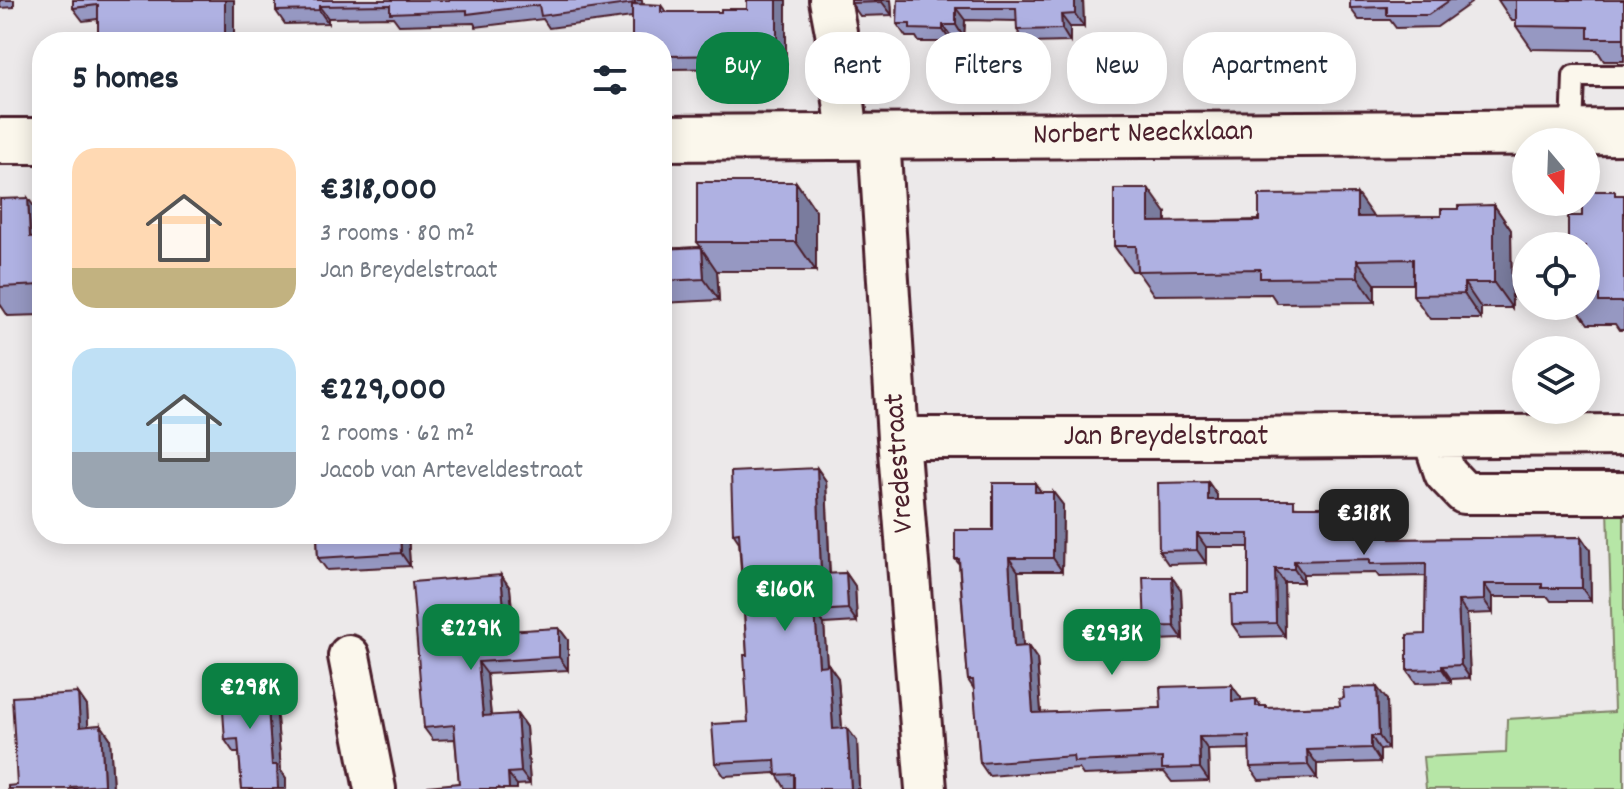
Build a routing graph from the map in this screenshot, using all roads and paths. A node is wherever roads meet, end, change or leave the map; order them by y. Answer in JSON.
{"nodes":[{"id":1,"x":830,"y":0,"type":"edge"},
{"id":2,"x":1624,"y":76,"type":"edge"},
{"id":3,"x":1572,"y":128,"type":"edge"},
{"id":4,"x":1600,"y":132,"type":"edge"},
{"id":5,"x":1624,"y":132,"type":"edge"},
{"id":6,"x":1512,"y":133,"type":"edge"},
{"id":7,"x":672,"y":138,"type":"edge"},
{"id":8,"x":863,"y":138,"type":"junction"},
{"id":9,"x":0,"y":141,"type":"edge"},
{"id":10,"x":32,"y":141,"type":"edge"},
{"id":11,"x":1624,"y":435,"type":"edge"},
{"id":12,"x":1433,"y":437,"type":"junction"},
{"id":13,"x":898,"y":438,"type":"junction"},
{"id":14,"x":1624,"y":493,"type":"edge"},
{"id":15,"x":349,"y":656,"type":"dead end"},
{"id":16,"x":375,"y":789,"type":"edge"},
{"id":17,"x":926,"y":789,"type":"edge"}],
"edges":[{"from":1,"to":8,"type":"street","name":"Vredestraat"},
{"from":2,"to":3,"type":"lane"},
{"from":4,"to":5,"type":"main road","name":"Norbert Neeckxlaan"},
{"from":6,"to":8,"type":"main road","name":"Norbert Neeckxlaan"},
{"from":7,"to":8,"type":"main road","name":"Norbert Neeckxlaan"},
{"from":8,"to":13,"type":"street","name":"Vredestraat"},
{"from":9,"to":10,"type":"main road"},
{"from":11,"to":12,"type":"street","name":"Jan Breydelstraat"},
{"from":12,"to":13,"type":"street","name":"Jan Breydelstraat"},
{"from":12,"to":14,"type":"street"},
{"from":13,"to":17,"type":"street","name":"Vredestraat"},
{"from":15,"to":16,"type":"street"}]}
